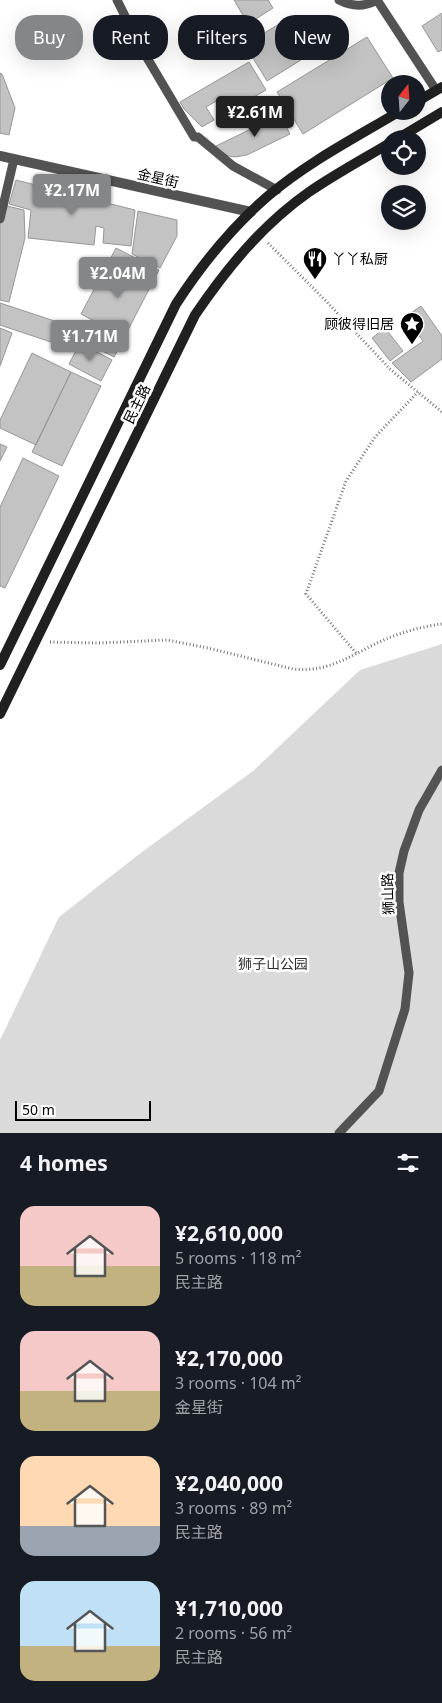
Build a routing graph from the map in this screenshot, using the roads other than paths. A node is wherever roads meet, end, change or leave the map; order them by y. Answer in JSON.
{"nodes":[{"id":1,"x":117,"y":0,"type":"edge"},
{"id":2,"x":339,"y":0,"type":"edge"},
{"id":3,"x":377,"y":0,"type":"edge"},
{"id":4,"x":439,"y":89,"type":"edge"},
{"id":5,"x":426,"y":96,"type":"edge"},
{"id":6,"x":442,"y":112,"type":"edge"},
{"id":7,"x":385,"y":120,"type":"edge"},
{"id":8,"x":412,"y":130,"type":"edge"},
{"id":9,"x":381,"y":148,"type":"edge"},
{"id":10,"x":0,"y":156,"type":"edge"},
{"id":11,"x":14,"y":159,"type":"junction"},
{"id":12,"x":277,"y":190,"type":"junction"},
{"id":13,"x":251,"y":212,"type":"junction"},
{"id":14,"x":0,"y":219,"type":"edge"},
{"id":15,"x":2,"y":659,"type":"edge"},
{"id":16,"x":0,"y":714,"type":"edge"},
{"id":17,"x":442,"y":770,"type":"edge"},
{"id":18,"x":338,"y":1133,"type":"edge"}],
"edges":[{"from":1,"to":12,"type":"lane"},
{"from":2,"to":3,"type":"lane"},
{"from":3,"to":4,"type":"lane"},
{"from":4,"to":5,"type":"main road"},
{"from":6,"to":8,"type":"main road"},
{"from":7,"to":12,"type":"main road","name":"民主路"},
{"from":9,"to":16,"type":"main road","name":"民主路"},
{"from":10,"to":11,"type":"street","name":"金星街"},
{"from":11,"to":13,"type":"street","name":"金星街"},
{"from":11,"to":14,"type":"lane"},
{"from":12,"to":13,"type":"main road","name":"民主路"},
{"from":13,"to":15,"type":"main road","name":"民主路"},
{"from":17,"to":18,"type":"lane","name":"狮山路"}]}
